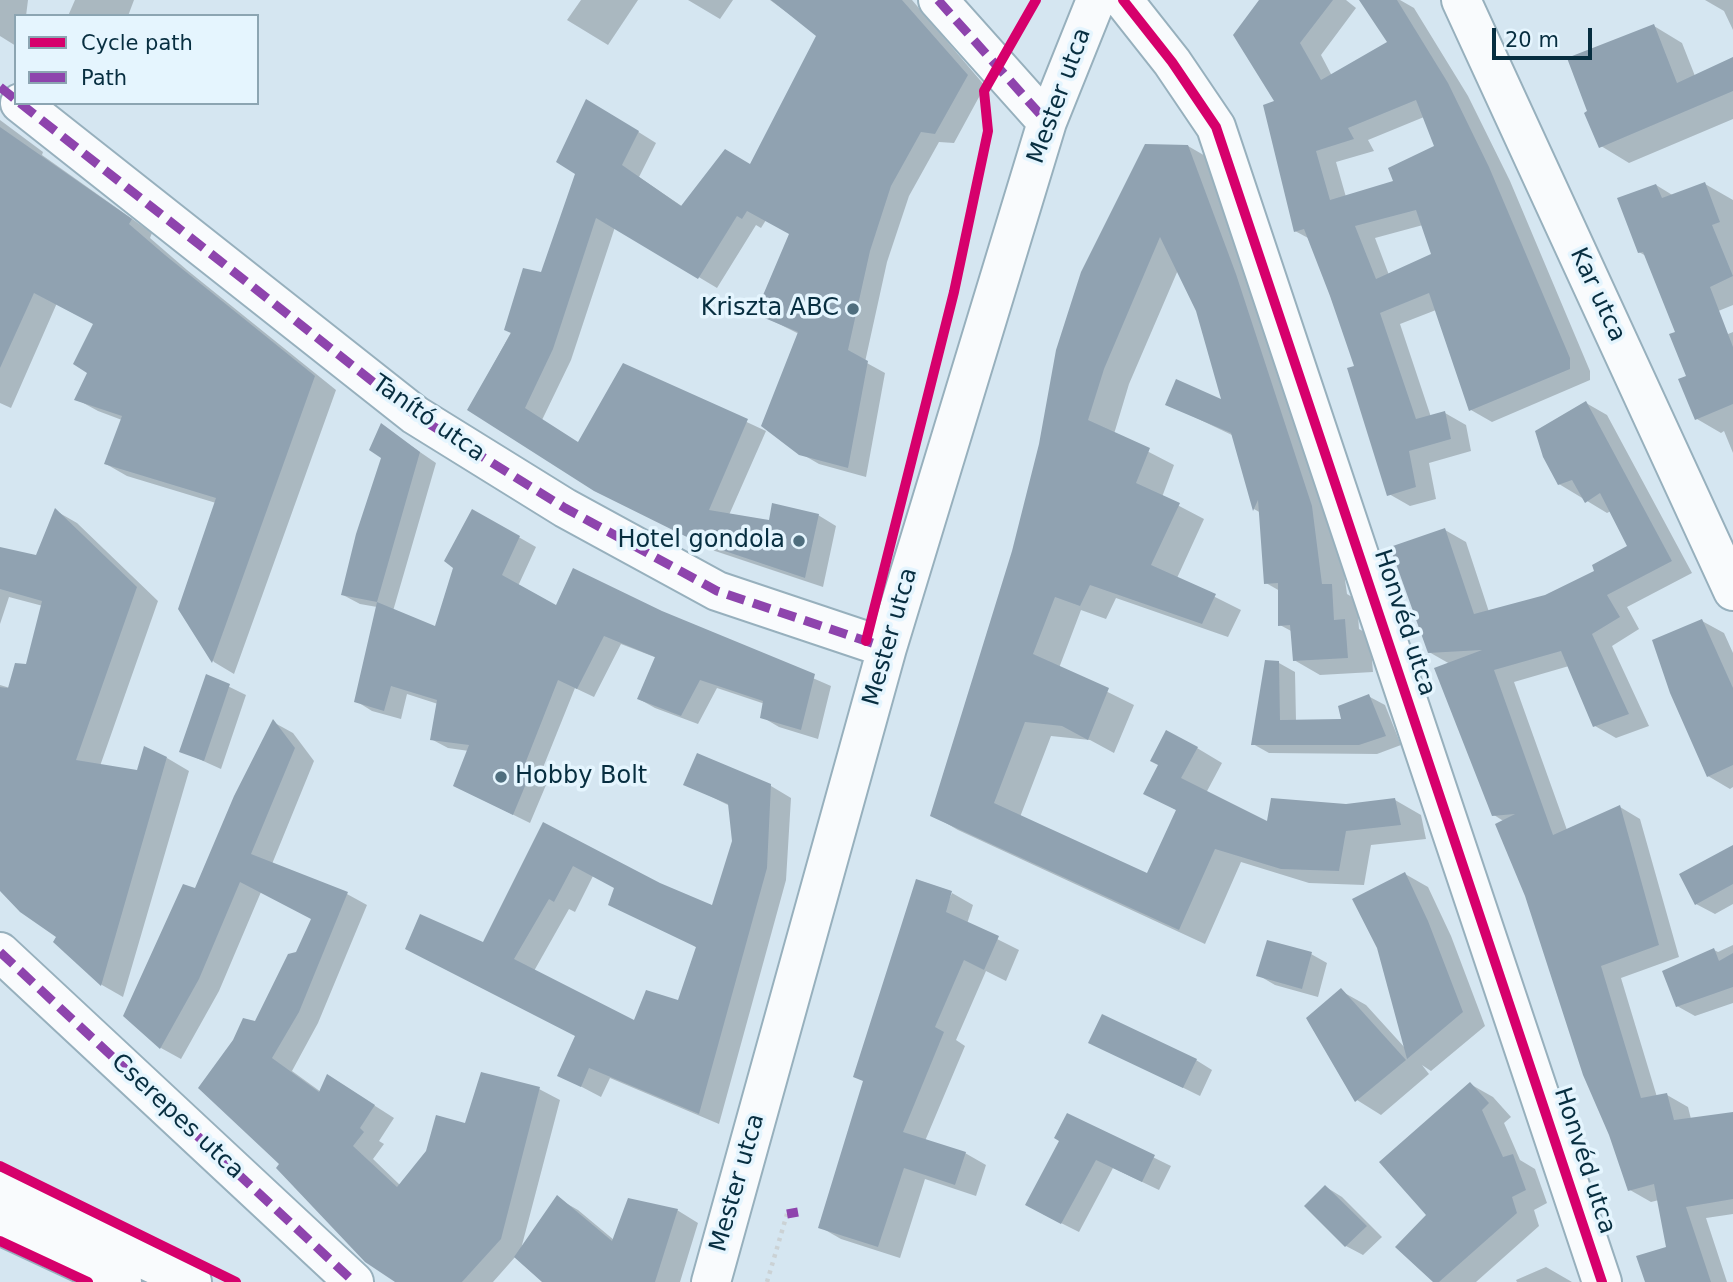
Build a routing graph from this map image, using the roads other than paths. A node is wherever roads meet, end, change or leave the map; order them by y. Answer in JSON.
{"nodes":[{"id":1,"x":937,"y":0,"type":"edge"},
{"id":2,"x":1096,"y":0,"type":"edge"},
{"id":3,"x":1123,"y":0,"type":"edge"},
{"id":4,"x":1461,"y":0,"type":"edge"},
{"id":5,"x":0,"y":87,"type":"edge"},
{"id":6,"x":14,"y":98,"type":"edge"},
{"id":7,"x":23,"y":105,"type":"edge"},
{"id":8,"x":1047,"y":122,"type":"junction"},
{"id":9,"x":1733,"y":591,"type":"edge"},
{"id":10,"x":887,"y":648,"type":"junction"},
{"id":11,"x":0,"y":952,"type":"edge"},
{"id":12,"x":0,"y":1191,"type":"edge"},
{"id":13,"x":0,"y":1225,"type":"edge"},
{"id":14,"x":122,"y":1282,"type":"edge"},
{"id":15,"x":192,"y":1282,"type":"edge"},
{"id":16,"x":354,"y":1282,"type":"edge"},
{"id":17,"x":711,"y":1282,"type":"edge"},
{"id":18,"x":1602,"y":1282,"type":"edge"}],
"edges":[{"from":1,"to":8,"type":"street"},
{"from":2,"to":8,"type":"street","name":"Mester utca"},
{"from":3,"to":18,"type":"street","name":"Honvéd utca"},
{"from":4,"to":9,"type":"street","name":"Kar utca"},
{"from":5,"to":6,"type":"street"},
{"from":7,"to":10,"type":"street","name":"Tanító utca"},
{"from":8,"to":10,"type":"street","name":"Mester utca"},
{"from":10,"to":17,"type":"street","name":"Mester utca"},
{"from":11,"to":16,"type":"street","name":"Cserepes utca"},
{"from":12,"to":15,"type":"street"},
{"from":13,"to":14,"type":"street"}]}
